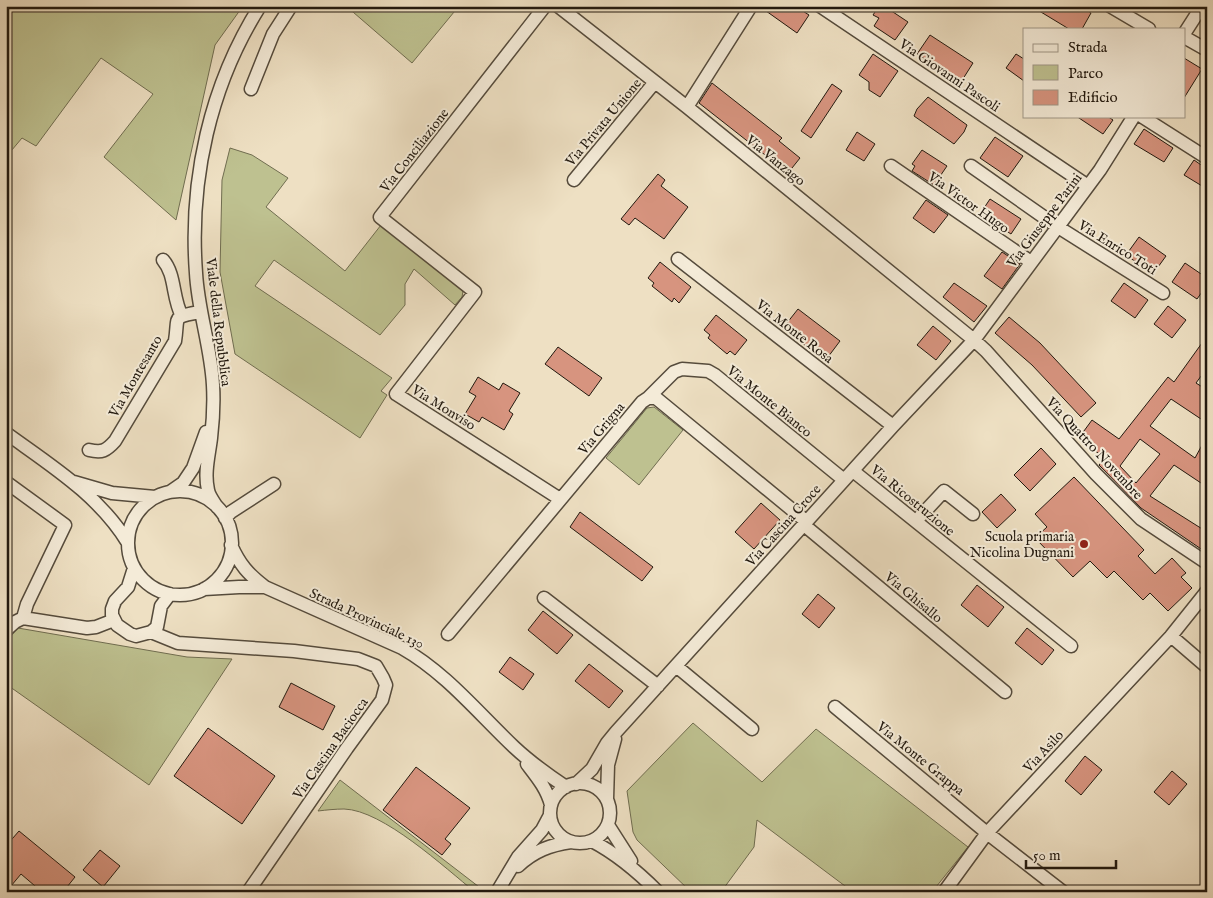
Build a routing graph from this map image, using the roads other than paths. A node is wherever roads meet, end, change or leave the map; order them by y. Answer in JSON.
{"nodes":[{"id":1,"x":260,"y":6,"type":"edge"},
{"id":2,"x":291,"y":6,"type":"edge"},
{"id":3,"x":545,"y":6,"type":"edge"},
{"id":4,"x":558,"y":6,"type":"edge"},
{"id":5,"x":751,"y":6,"type":"edge"},
{"id":6,"x":820,"y":6,"type":"edge"},
{"id":7,"x":1110,"y":6,"type":"edge"},
{"id":8,"x":1202,"y":6,"type":"edge"},
{"id":9,"x":1147,"y":28,"type":"edge"},
{"id":10,"x":1186,"y":32,"type":"edge"},
{"id":11,"x":1186,"y":36,"type":"edge"},
{"id":12,"x":1207,"y":50,"type":"edge"},
{"id":13,"x":655,"y":82,"type":"junction"},
{"id":14,"x":251,"y":88,"type":"dead end"},
{"id":15,"x":687,"y":107,"type":"junction"},
{"id":16,"x":1133,"y":118,"type":"edge"},
{"id":17,"x":1144,"y":118,"type":"edge"},
{"id":18,"x":1207,"y":158,"type":"edge"},
{"id":19,"x":891,"y":166,"type":"dead end"},
{"id":20,"x":971,"y":166,"type":"dead end"},
{"id":21,"x":574,"y":180,"type":"dead end"},
{"id":22,"x":1088,"y":186,"type":"junction"},
{"id":23,"x":1058,"y":227,"type":"junction"},
{"id":24,"x":678,"y":259,"type":"dead end"},
{"id":25,"x":163,"y":260,"type":"dead end"},
{"id":26,"x":1031,"y":262,"type":"junction"},
{"id":27,"x":474,"y":292,"type":"joint"},
{"id":28,"x":1163,"y":293,"type":"dead end"},
{"id":29,"x":200,"y":312,"type":"junction"},
{"id":30,"x":182,"y":316,"type":"junction"},
{"id":31,"x":974,"y":340,"type":"junction"},
{"id":32,"x":648,"y":398,"type":"junction"},
{"id":33,"x":212,"y":413,"type":"junction"},
{"id":34,"x":893,"y":426,"type":"junction"},
{"id":35,"x":6,"y":433,"type":"edge"},
{"id":36,"x":89,"y":450,"type":"dead end"},
{"id":37,"x":853,"y":471,"type":"junction"},
{"id":38,"x":844,"y":480,"type":"junction"},
{"id":39,"x":6,"y":482,"type":"edge"},
{"id":40,"x":73,"y":482,"type":"junction"},
{"id":41,"x":274,"y":484,"type":"dead end"},
{"id":42,"x":170,"y":492,"type":"junction"},
{"id":43,"x":155,"y":498,"type":"junction"},
{"id":44,"x":560,"y":499,"type":"junction"},
{"id":45,"x":217,"y":507,"type":"junction"},
{"id":46,"x":973,"y":514,"type":"dead end"},
{"id":47,"x":225,"y":518,"type":"junction"},
{"id":48,"x":916,"y":521,"type":"junction"},
{"id":49,"x":805,"y":523,"type":"junction"},
{"id":50,"x":128,"y":543,"type":"junction"},
{"id":51,"x":231,"y":545,"type":"junction"},
{"id":52,"x":1207,"y":562,"type":"edge"},
{"id":53,"x":134,"y":568,"type":"junction"},
{"id":54,"x":265,"y":587,"type":"junction"},
{"id":55,"x":202,"y":590,"type":"junction"},
{"id":56,"x":1207,"y":591,"type":"edge"},
{"id":57,"x":170,"y":594,"type":"junction"},
{"id":58,"x":544,"y":598,"type":"dead end"},
{"id":59,"x":24,"y":618,"type":"junction"},
{"id":60,"x":114,"y":620,"type":"junction"},
{"id":61,"x":159,"y":622,"type":"junction"},
{"id":62,"x":6,"y":630,"type":"edge"},
{"id":63,"x":151,"y":632,"type":"junction"},
{"id":64,"x":448,"y":634,"type":"dead end"},
{"id":65,"x":1171,"y":636,"type":"junction"},
{"id":66,"x":170,"y":640,"type":"junction"},
{"id":67,"x":1071,"y":646,"type":"dead end"},
{"id":68,"x":676,"y":666,"type":"junction"},
{"id":69,"x":1207,"y":667,"type":"edge"},
{"id":70,"x":658,"y":686,"type":"junction"},
{"id":71,"x":1005,"y":692,"type":"dead end"},
{"id":72,"x":835,"y":707,"type":"dead end"},
{"id":73,"x":752,"y":728,"type":"dead end"},
{"id":74,"x":616,"y":732,"type":"junction"},
{"id":75,"x":515,"y":748,"type":"junction"},
{"id":76,"x":571,"y":785,"type":"junction"},
{"id":77,"x":606,"y":799,"type":"junction"},
{"id":78,"x":551,"y":810,"type":"junction"},
{"id":79,"x":608,"y":825,"type":"junction"},
{"id":80,"x":987,"y":833,"type":"junction"},
{"id":81,"x":592,"y":841,"type":"junction"},
{"id":82,"x":571,"y":842,"type":"junction"},
{"id":83,"x":509,"y":874,"type":"junction"},
{"id":84,"x":640,"y":874,"type":"junction"},
{"id":85,"x":248,"y":892,"type":"edge"},
{"id":86,"x":497,"y":892,"type":"edge"},
{"id":87,"x":658,"y":892,"type":"edge"},
{"id":88,"x":944,"y":892,"type":"edge"},
{"id":89,"x":1063,"y":892,"type":"edge"}],
"edges":[{"from":1,"to":29,"type":"street","name":"Viale della Repubblica"},
{"from":2,"to":14,"type":"street"},
{"from":3,"to":27,"type":"street","name":"Via Conciliazione"},
{"from":4,"to":13,"type":"street","name":"Via Vanzago"},
{"from":5,"to":15,"type":"street"},
{"from":6,"to":22,"type":"street","name":"Via Giovanni Pascoli"},
{"from":7,"to":9,"type":"street"},
{"from":8,"to":10,"type":"street"},
{"from":11,"to":12,"type":"street"},
{"from":13,"to":15,"type":"street","name":"Via Vanzago"},
{"from":13,"to":21,"type":"street","name":"Via Privata Unione"},
{"from":15,"to":31,"type":"street","name":"Via Vanzago"},
{"from":16,"to":22,"type":"street","name":"Via Giuseppe Parini"},
{"from":17,"to":18,"type":"street"},
{"from":19,"to":26,"type":"street","name":"Via Victor Hugo"},
{"from":20,"to":23,"type":"street","name":"Via Enrico Toti"},
{"from":22,"to":23,"type":"street","name":"Via Giuseppe Parini"},
{"from":23,"to":26,"type":"street","name":"Via Giuseppe Parini"},
{"from":23,"to":28,"type":"street","name":"Via Enrico Toti"},
{"from":24,"to":34,"type":"street","name":"Via Monte Rosa"},
{"from":25,"to":30,"type":"street"},
{"from":26,"to":31,"type":"street","name":"Via Giuseppe Parini"},
{"from":27,"to":44,"type":"street","name":"Via Monviso"},
{"from":29,"to":30,"type":"street"},
{"from":29,"to":33,"type":"street","name":"Viale della Repubblica"},
{"from":30,"to":36,"type":"street","name":"Via Montesanto"},
{"from":31,"to":34,"type":"street","name":"Via Cascina Croce"},
{"from":31,"to":52,"type":"street","name":"Via Quattro Novembre"},
{"from":32,"to":38,"type":"street","name":"Via Monte Bianco"},
{"from":32,"to":44,"type":"street","name":"Via Grigna"},
{"from":32,"to":49,"type":"street"},
{"from":33,"to":42,"type":"street","name":"Viale della Repubblica"},
{"from":33,"to":45,"type":"street","name":"Viale della Repubblica"},
{"from":34,"to":37,"type":"street","name":"Via Cascina Croce"},
{"from":35,"to":40,"type":"street"},
{"from":37,"to":38,"type":"street","name":"Via Cascina Croce"},
{"from":37,"to":48,"type":"street","name":"Via Ricostruzione"},
{"from":38,"to":49,"type":"street","name":"Via Cascina Croce"},
{"from":39,"to":59,"type":"street"},
{"from":40,"to":43,"type":"street"},
{"from":40,"to":50,"type":"street"},
{"from":41,"to":47,"type":"street"},
{"from":42,"to":43,"type":"street"},
{"from":42,"to":45,"type":"street"},
{"from":43,"to":50,"type":"street"},
{"from":44,"to":64,"type":"street","name":"Via Grigna"},
{"from":45,"to":47,"type":"street"},
{"from":46,"to":48,"type":"street"},
{"from":47,"to":51,"type":"street"},
{"from":48,"to":67,"type":"street","name":"Via Ricostruzione"},
{"from":49,"to":68,"type":"street","name":"Via Cascina Croce"},
{"from":49,"to":71,"type":"street","name":"Via Ghisallo"},
{"from":50,"to":53,"type":"street"},
{"from":51,"to":54,"type":"street","name":"Strada Provinciale 130"},
{"from":51,"to":55,"type":"street"},
{"from":53,"to":57,"type":"street"},
{"from":53,"to":60,"type":"street"},
{"from":54,"to":55,"type":"street","name":"Strada Provinciale 130"},
{"from":54,"to":75,"type":"street","name":"Strada Provinciale 130"},
{"from":55,"to":57,"type":"street"},
{"from":56,"to":65,"type":"street","name":"Via Asilo"},
{"from":57,"to":61,"type":"street"},
{"from":58,"to":70,"type":"street"},
{"from":59,"to":60,"type":"street"},
{"from":59,"to":62,"type":"street"},
{"from":60,"to":63,"type":"street","name":"Via Cascina Baciocca"},
{"from":61,"to":63,"type":"street"},
{"from":61,"to":66,"type":"street"},
{"from":63,"to":66,"type":"street","name":"Via Cascina Baciocca"},
{"from":65,"to":69,"type":"street"},
{"from":65,"to":80,"type":"street","name":"Via Asilo"},
{"from":66,"to":85,"type":"street","name":"Via Cascina Baciocca"},
{"from":68,"to":70,"type":"street","name":"Via Cascina Croce"},
{"from":68,"to":73,"type":"street"},
{"from":70,"to":74,"type":"street","name":"Via Cascina Croce"},
{"from":72,"to":80,"type":"street","name":"Via Monte Grappa"},
{"from":74,"to":76,"type":"street","name":"Via Cascina Croce"},
{"from":74,"to":77,"type":"street","name":"Via Cascina Croce"},
{"from":75,"to":76,"type":"street","name":"Strada Provinciale 130"},
{"from":75,"to":78,"type":"street","name":"Strada Provinciale 130"},
{"from":76,"to":77,"type":"street","name":"Strada Provinciale 130"},
{"from":76,"to":78,"type":"street"},
{"from":77,"to":79,"type":"street"},
{"from":78,"to":82,"type":"street","name":"Strada Provinciale 130"},
{"from":78,"to":83,"type":"street"},
{"from":79,"to":81,"type":"street"},
{"from":79,"to":84,"type":"street"},
{"from":80,"to":88,"type":"street","name":"Via Asilo"},
{"from":80,"to":89,"type":"street","name":"Via Monte Grappa"},
{"from":81,"to":82,"type":"street"},
{"from":81,"to":84,"type":"street"},
{"from":82,"to":83,"type":"street"},
{"from":83,"to":86,"type":"street"},
{"from":84,"to":87,"type":"street"}]}
